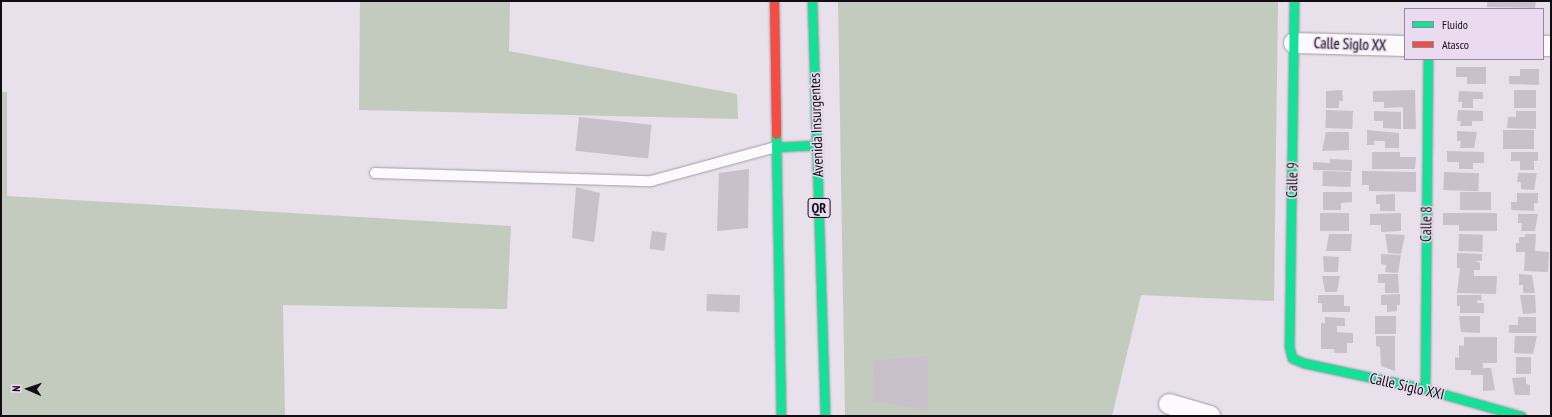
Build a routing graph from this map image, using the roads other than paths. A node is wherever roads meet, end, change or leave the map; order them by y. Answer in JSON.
{"nodes":[{"id":1,"x":774,"y":1,"type":"edge"},
{"id":2,"x":812,"y":1,"type":"edge"},
{"id":3,"x":1294,"y":1,"type":"edge"},
{"id":4,"x":1294,"y":43,"type":"junction"},
{"id":5,"x":1404,"y":46,"type":"edge"},
{"id":6,"x":1428,"y":60,"type":"edge"},
{"id":7,"x":817,"y":145,"type":"junction"},
{"id":8,"x":776,"y":146,"type":"junction"},
{"id":9,"x":375,"y":173,"type":"dead end"},
{"id":10,"x":1292,"y":358,"type":"joint"},
{"id":11,"x":1424,"y":389,"type":"junction"},
{"id":12,"x":1169,"y":404,"type":"dead end"},
{"id":13,"x":1206,"y":415,"type":"edge"},
{"id":14,"x":781,"y":416,"type":"edge"},
{"id":15,"x":825,"y":416,"type":"edge"},
{"id":16,"x":1521,"y":416,"type":"edge"}],
"edges":[{"from":1,"to":8,"type":"street"},
{"from":2,"to":7,"type":"street","name":"Avenida Insurgentes","number":"QR"},
{"from":3,"to":4,"type":"street","name":"Calle 9"},
{"from":4,"to":5,"type":"street","name":"Calle Siglo XX"},
{"from":4,"to":10,"type":"street","name":"Calle 9"},
{"from":6,"to":11,"type":"street","name":"Calle 8"},
{"from":7,"to":8,"type":"street"},
{"from":7,"to":15,"type":"street","name":"Avenida Insurgentes","number":"QR"},
{"from":8,"to":9,"type":"lane"},
{"from":8,"to":14,"type":"street"},
{"from":10,"to":11,"type":"street","name":"Calle Siglo XXI"},
{"from":11,"to":16,"type":"street","name":"Calle Siglo XXI"},
{"from":12,"to":13,"type":"street"}]}
